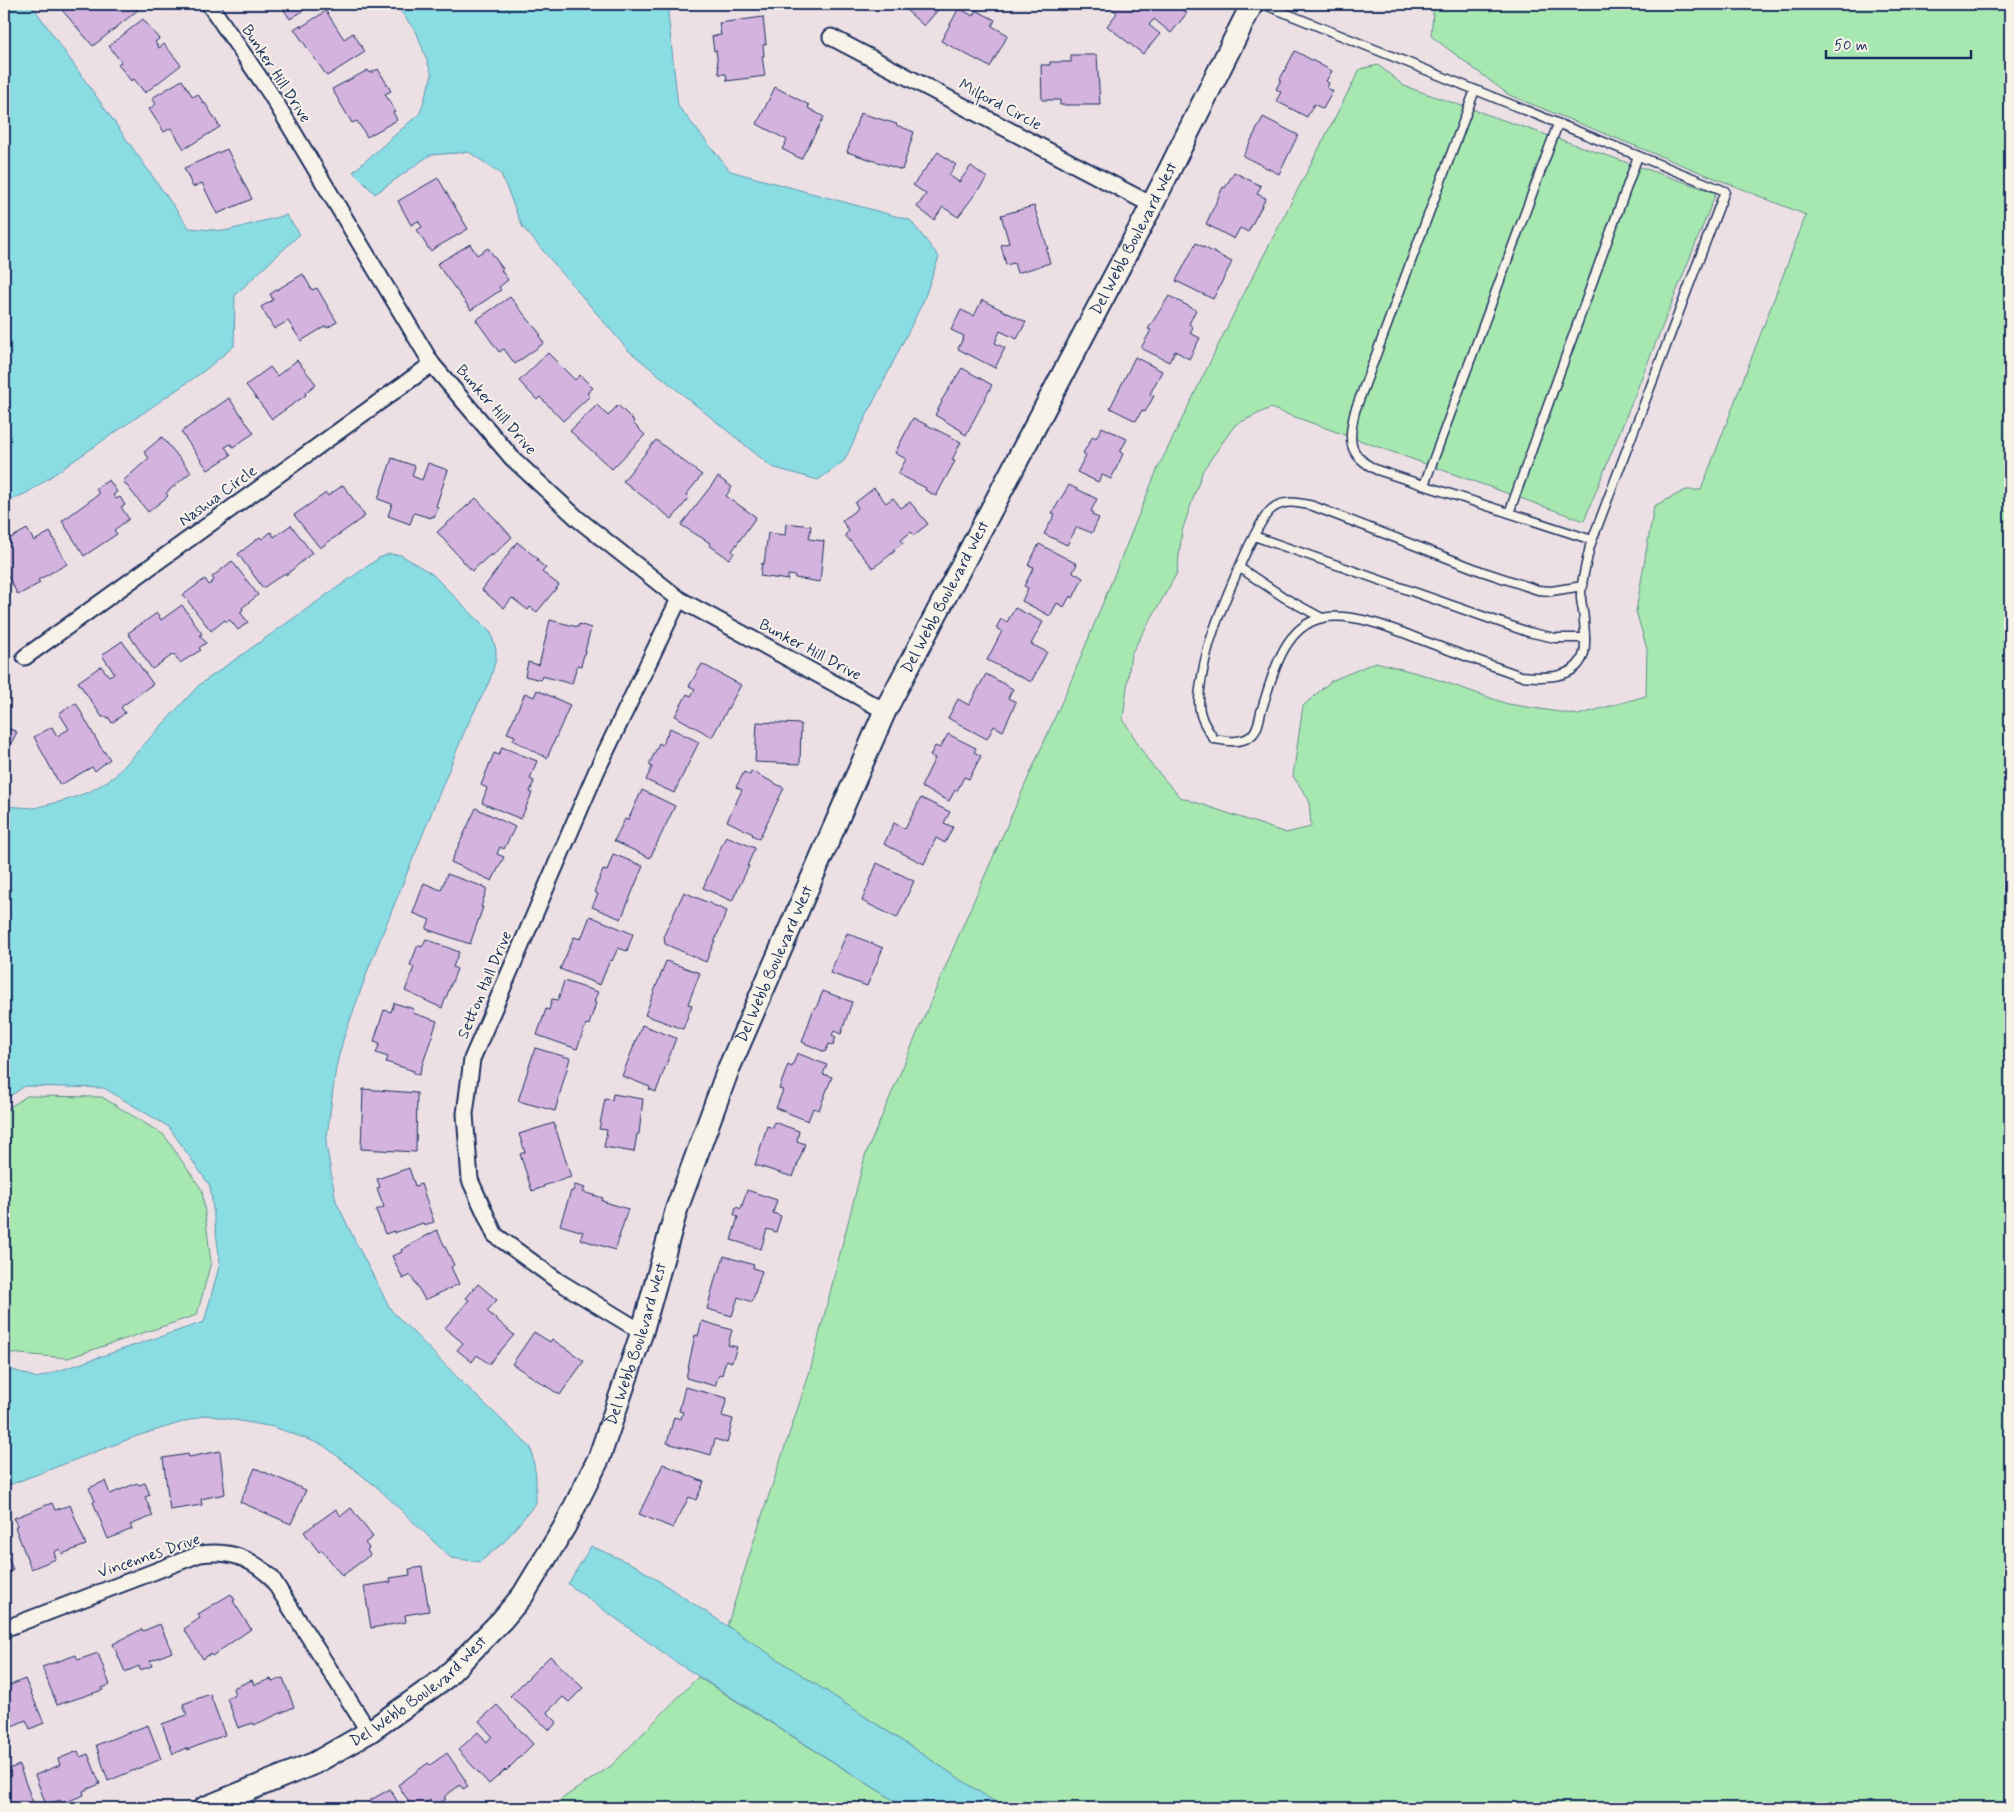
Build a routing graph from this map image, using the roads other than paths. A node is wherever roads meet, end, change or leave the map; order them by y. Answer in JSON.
{"nodes":[{"id":1,"x":209,"y":4,"type":"edge"},
{"id":2,"x":1252,"y":4,"type":"edge"},
{"id":3,"x":1263,"y":4,"type":"edge"},
{"id":4,"x":830,"y":37,"type":"dead end"},
{"id":5,"x":1475,"y":90,"type":"junction"},
{"id":6,"x":1558,"y":124,"type":"junction"},
{"id":7,"x":1638,"y":156,"type":"junction"},
{"id":8,"x":1152,"y":205,"type":"junction"},
{"id":9,"x":432,"y":364,"type":"junction"},
{"id":10,"x":1424,"y":485,"type":"junction"},
{"id":11,"x":1509,"y":513,"type":"junction"},
{"id":12,"x":1254,"y":536,"type":"junction"},
{"id":13,"x":1592,"y":540,"type":"junction"},
{"id":14,"x":1240,"y":568,"type":"junction"},
{"id":15,"x":1583,"y":586,"type":"junction"},
{"id":16,"x":679,"y":599,"type":"junction"},
{"id":17,"x":1322,"y":618,"type":"junction"},
{"id":18,"x":1585,"y":638,"type":"junction"},
{"id":19,"x":24,"y":657,"type":"dead end"},
{"id":20,"x":885,"y":711,"type":"junction"},
{"id":21,"x":642,"y":1332,"type":"junction"},
{"id":22,"x":4,"y":1629,"type":"edge"},
{"id":23,"x":369,"y":1732,"type":"junction"},
{"id":24,"x":204,"y":1808,"type":"edge"}],
"edges":[{"from":1,"to":9,"type":"street","name":"Bunker Hill Drive"},
{"from":2,"to":8,"type":"street","name":"Del Webb Boulevard West"},
{"from":3,"to":5,"type":"lane"},
{"from":4,"to":8,"type":"street","name":"Milford Circle"},
{"from":5,"to":6,"type":"lane"},
{"from":5,"to":10,"type":"lane"},
{"from":6,"to":7,"type":"lane"},
{"from":6,"to":10,"type":"lane"},
{"from":7,"to":11,"type":"lane"},
{"from":7,"to":13,"type":"lane"},
{"from":8,"to":20,"type":"street","name":"Del Webb Boulevard West"},
{"from":9,"to":16,"type":"street","name":"Bunker Hill Drive"},
{"from":9,"to":19,"type":"street","name":"Nashua Circle"},
{"from":10,"to":11,"type":"lane"},
{"from":11,"to":13,"type":"lane"},
{"from":12,"to":14,"type":"lane"},
{"from":12,"to":15,"type":"lane"},
{"from":12,"to":18,"type":"lane"},
{"from":13,"to":15,"type":"lane"},
{"from":14,"to":17,"type":"lane"},
{"from":14,"to":17,"type":"lane"},
{"from":15,"to":18,"type":"lane"},
{"from":16,"to":20,"type":"street","name":"Bunker Hill Drive"},
{"from":16,"to":21,"type":"street","name":"Setton Hall Drive"},
{"from":17,"to":18,"type":"lane"},
{"from":20,"to":21,"type":"street","name":"Del Webb Boulevard West"},
{"from":21,"to":23,"type":"street","name":"Del Webb Boulevard West"},
{"from":22,"to":23,"type":"street","name":"Vincennes Drive"},
{"from":23,"to":24,"type":"street","name":"Del Webb Boulevard West"}]}
